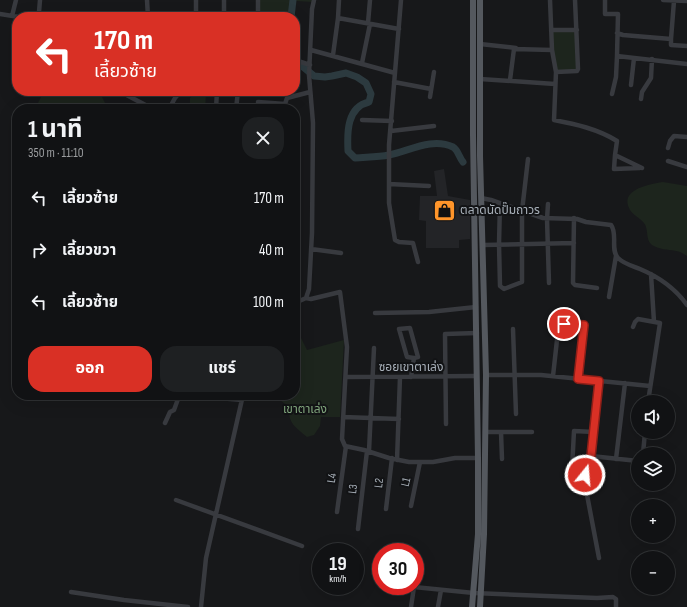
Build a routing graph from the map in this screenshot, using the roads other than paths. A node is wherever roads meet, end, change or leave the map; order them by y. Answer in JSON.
{"nodes":[{"id":1,"x":16,"y":0,"type":"edge"},
{"id":2,"x":40,"y":0,"type":"edge"},
{"id":3,"x":147,"y":0,"type":"edge"},
{"id":4,"x":196,"y":0,"type":"edge"},
{"id":5,"x":224,"y":0,"type":"edge"},
{"id":6,"x":258,"y":0,"type":"edge"},
{"id":7,"x":314,"y":0,"type":"edge"},
{"id":8,"x":338,"y":0,"type":"edge"},
{"id":9,"x":370,"y":0,"type":"edge"},
{"id":10,"x":401,"y":0,"type":"edge"},
{"id":11,"x":473,"y":0,"type":"edge"},
{"id":12,"x":480,"y":0,"type":"edge"},
{"id":13,"x":550,"y":0,"type":"edge"},
{"id":14,"x":575,"y":0,"type":"edge"},
{"id":15,"x":605,"y":0,"type":"edge"},
{"id":16,"x":663,"y":0,"type":"edge"},
{"id":17,"x":667,"y":0,"type":"edge"},
{"id":18,"x":674,"y":1,"type":"edge"},
{"id":19,"x":687,"y":1,"type":"edge"},
{"id":20,"x":13,"y":12,"type":"edge"},
{"id":21,"x":38,"y":12,"type":"dead end"},
{"id":22,"x":148,"y":12,"type":"edge"},
{"id":23,"x":196,"y":12,"type":"edge"},
{"id":24,"x":224,"y":12,"type":"edge"},
{"id":25,"x":258,"y":12,"type":"edge"},
{"id":26,"x":0,"y":14,"type":"edge"},
{"id":27,"x":12,"y":16,"type":"edge"},
{"id":28,"x":338,"y":18,"type":"junction"},
{"id":29,"x":369,"y":24,"type":"junction"},
{"id":30,"x":399,"y":29,"type":"junction"},
{"id":31,"x":551,"y":30,"type":"junction"},
{"id":32,"x":577,"y":30,"type":"junction"},
{"id":33,"x":617,"y":33,"type":"junction"},
{"id":34,"x":671,"y":38,"type":"junction"},
{"id":35,"x":480,"y":44,"type":"junction"},
{"id":36,"x":687,"y":46,"type":"edge"},
{"id":37,"x":516,"y":48,"type":"junction"},
{"id":38,"x":311,"y":50,"type":"junction"},
{"id":39,"x":552,"y":50,"type":"junction"},
{"id":40,"x":333,"y":55,"type":"junction"},
{"id":41,"x":617,"y":56,"type":"junction"},
{"id":42,"x":634,"y":58,"type":"junction"},
{"id":43,"x":652,"y":60,"type":"junction"},
{"id":44,"x":300,"y":62,"type":"edge"},
{"id":45,"x":362,"y":63,"type":"junction"},
{"id":46,"x":687,"y":64,"type":"edge"},
{"id":47,"x":310,"y":66,"type":"junction"},
{"id":48,"x":434,"y":72,"type":"dead end"},
{"id":49,"x":556,"y":72,"type":"junction"},
{"id":50,"x":395,"y":73,"type":"junction"},
{"id":51,"x":480,"y":79,"type":"junction"},
{"id":52,"x":510,"y":80,"type":"junction"},
{"id":53,"x":394,"y":82,"type":"junction"},
{"id":54,"x":555,"y":84,"type":"junction"},
{"id":55,"x":631,"y":84,"type":"dead end"},
{"id":56,"x":431,"y":89,"type":"junction"},
{"id":57,"x":310,"y":92,"type":"junction"},
{"id":58,"x":300,"y":94,"type":"edge"},
{"id":59,"x":612,"y":94,"type":"dead end"},
{"id":60,"x":129,"y":96,"type":"edge"},
{"id":61,"x":294,"y":96,"type":"edge"},
{"id":62,"x":430,"y":97,"type":"dead end"},
{"id":63,"x":641,"y":100,"type":"dead end"},
{"id":64,"x":258,"y":102,"type":"dead end"},
{"id":65,"x":144,"y":104,"type":"edge"},
{"id":66,"x":286,"y":104,"type":"edge"},
{"id":67,"x":286,"y":104,"type":"edge"},
{"id":68,"x":362,"y":120,"type":"dead end"},
{"id":69,"x":392,"y":121,"type":"junction"},
{"id":70,"x":434,"y":126,"type":"dead end"},
{"id":71,"x":391,"y":131,"type":"junction"},
{"id":72,"x":687,"y":137,"type":"edge"},
{"id":73,"x":668,"y":148,"type":"dead end"},
{"id":74,"x":615,"y":155,"type":"junction"},
{"id":75,"x":528,"y":159,"type":"dead end"},
{"id":76,"x":668,"y":161,"type":"dead end"},
{"id":77,"x":687,"y":167,"type":"edge"},
{"id":78,"x":389,"y":184,"type":"junction"},
{"id":79,"x":429,"y":186,"type":"dead end"},
{"id":80,"x":481,"y":198,"type":"junction"},
{"id":81,"x":500,"y":203,"type":"junction"},
{"id":82,"x":548,"y":204,"type":"dead end"},
{"id":83,"x":522,"y":211,"type":"junction"},
{"id":84,"x":574,"y":218,"type":"junction"},
{"id":85,"x":547,"y":219,"type":"junction"},
{"id":86,"x":548,"y":243,"type":"junction"},
{"id":87,"x":574,"y":243,"type":"junction"},
{"id":88,"x":499,"y":244,"type":"junction"},
{"id":89,"x":523,"y":244,"type":"junction"},
{"id":90,"x":482,"y":245,"type":"junction"},
{"id":91,"x":311,"y":249,"type":"junction"},
{"id":92,"x":341,"y":253,"type":"dead end"},
{"id":93,"x":616,"y":256,"type":"junction"},
{"id":94,"x":418,"y":262,"type":"dead end"},
{"id":95,"x":651,"y":274,"type":"junction"},
{"id":96,"x":549,"y":283,"type":"dead end"},
{"id":97,"x":597,"y":288,"type":"dead end"},
{"id":98,"x":609,"y":297,"type":"dead end"},
{"id":99,"x":306,"y":298,"type":"junction"},
{"id":100,"x":300,"y":301,"type":"edge"},
{"id":101,"x":687,"y":305,"type":"edge"},
{"id":102,"x":476,"y":307,"type":"junction"},
{"id":103,"x":376,"y":313,"type":"dead end"},
{"id":104,"x":654,"y":322,"type":"junction"},
{"id":105,"x":564,"y":324,"type":"dead end"},
{"id":106,"x":633,"y":326,"type":"dead end"},
{"id":107,"x":513,"y":329,"type":"dead end"},
{"id":108,"x":477,"y":333,"type":"junction"},
{"id":109,"x":557,"y":340,"type":"dead end"},
{"id":110,"x":374,"y":348,"type":"dead end"},
{"id":111,"x":414,"y":358,"type":"junction"},
{"id":112,"x":486,"y":375,"type":"junction"},
{"id":113,"x":515,"y":375,"type":"junction"},
{"id":114,"x":446,"y":376,"type":"junction"},
{"id":115,"x":477,"y":376,"type":"junction"},
{"id":116,"x":553,"y":376,"type":"junction"},
{"id":117,"x":346,"y":377,"type":"junction"},
{"id":118,"x":372,"y":377,"type":"junction"},
{"id":119,"x":400,"y":377,"type":"junction"},
{"id":120,"x":411,"y":377,"type":"junction"},
{"id":121,"x":578,"y":379,"type":"junction"},
{"id":122,"x":599,"y":381,"type":"junction"},
{"id":123,"x":625,"y":383,"type":"junction"},
{"id":124,"x":650,"y":386,"type":"junction"},
{"id":125,"x":649,"y":395,"type":"edge"},
{"id":126,"x":178,"y":400,"type":"edge"},
{"id":127,"x":243,"y":400,"type":"edge"},
{"id":128,"x":516,"y":414,"type":"dead end"},
{"id":129,"x":343,"y":417,"type":"junction"},
{"id":130,"x":371,"y":418,"type":"junction"},
{"id":131,"x":399,"y":419,"type":"junction"},
{"id":132,"x":164,"y":423,"type":"dead end"},
{"id":133,"x":446,"y":424,"type":"dead end"},
{"id":134,"x":485,"y":432,"type":"junction"},
{"id":135,"x":501,"y":432,"type":"junction"},
{"id":136,"x":532,"y":432,"type":"dead end"},
{"id":137,"x":594,"y":432,"type":"junction"},
{"id":138,"x":346,"y":446,"type":"junction"},
{"id":139,"x":368,"y":451,"type":"junction"},
{"id":140,"x":591,"y":456,"type":"junction"},
{"id":141,"x":392,"y":458,"type":"junction"},
{"id":142,"x":478,"y":458,"type":"junction"},
{"id":143,"x":616,"y":458,"type":"junction"},
{"id":144,"x":397,"y":460,"type":"junction"},
{"id":145,"x":502,"y":460,"type":"dead end"},
{"id":146,"x":631,"y":460,"type":"edge"},
{"id":147,"x":420,"y":462,"type":"junction"},
{"id":148,"x":588,"y":470,"type":"junction"},
{"id":149,"x":176,"y":500,"type":"dead end"},
{"id":150,"x":411,"y":506,"type":"dead end"},
{"id":151,"x":386,"y":509,"type":"dead end"},
{"id":152,"x":337,"y":512,"type":"dead end"},
{"id":153,"x":216,"y":515,"type":"junction"},
{"id":154,"x":358,"y":529,"type":"dead end"},
{"id":155,"x":302,"y":546,"type":"dead end"},
{"id":156,"x":599,"y":558,"type":"dead end"},
{"id":157,"x":441,"y":590,"type":"junction"},
{"id":158,"x":71,"y":592,"type":"dead end"},
{"id":159,"x":477,"y":593,"type":"junction"},
{"id":160,"x":188,"y":607,"type":"edge"},
{"id":161,"x":201,"y":607,"type":"edge"},
{"id":162,"x":411,"y":607,"type":"edge"},
{"id":163,"x":438,"y":607,"type":"edge"},
{"id":164,"x":472,"y":607,"type":"edge"},
{"id":165,"x":480,"y":607,"type":"edge"},
{"id":166,"x":616,"y":607,"type":"edge"}],
"edges":[{"from":1,"to":20,"type":"street"},
{"from":2,"to":21,"type":"street"},
{"from":3,"to":22,"type":"street"},
{"from":4,"to":23,"type":"street"},
{"from":5,"to":24,"type":"street"},
{"from":6,"to":25,"type":"street"},
{"from":7,"to":38,"type":"street"},
{"from":8,"to":28,"type":"street"},
{"from":9,"to":29,"type":"street"},
{"from":10,"to":30,"type":"street"},
{"from":11,"to":102,"type":"main road"},
{"from":12,"to":35,"type":"main road"},
{"from":13,"to":31,"type":"street"},
{"from":14,"to":32,"type":"street"},
{"from":15,"to":33,"type":"street"},
{"from":16,"to":17,"type":"street"},
{"from":17,"to":18,"type":"street"},
{"from":18,"to":19,"type":"street"},
{"from":18,"to":34,"type":"street"},
{"from":26,"to":27,"type":"street"},
{"from":28,"to":29,"type":"street"},
{"from":28,"to":40,"type":"street"},
{"from":29,"to":30,"type":"street"},
{"from":29,"to":45,"type":"street"},
{"from":30,"to":50,"type":"street"},
{"from":31,"to":32,"type":"street"},
{"from":31,"to":39,"type":"street"},
{"from":32,"to":49,"type":"street"},
{"from":33,"to":34,"type":"street"},
{"from":33,"to":41,"type":"street"},
{"from":34,"to":36,"type":"street"},
{"from":35,"to":37,"type":"street"},
{"from":35,"to":51,"type":"main road"},
{"from":37,"to":39,"type":"street"},
{"from":37,"to":52,"type":"street"},
{"from":38,"to":40,"type":"street"},
{"from":38,"to":47,"type":"street"},
{"from":39,"to":49,"type":"street"},
{"from":40,"to":45,"type":"street"},
{"from":41,"to":42,"type":"street"},
{"from":41,"to":59,"type":"street"},
{"from":42,"to":43,"type":"street"},
{"from":42,"to":55,"type":"street"},
{"from":43,"to":46,"type":"street"},
{"from":43,"to":63,"type":"street"},
{"from":44,"to":47,"type":"street"},
{"from":45,"to":50,"type":"street"},
{"from":47,"to":57,"type":"street"},
{"from":48,"to":56,"type":"street"},
{"from":49,"to":54,"type":"street"},
{"from":50,"to":53,"type":"street"},
{"from":51,"to":52,"type":"street"},
{"from":51,"to":80,"type":"main road"},
{"from":52,"to":54,"type":"street"},
{"from":53,"to":56,"type":"street"},
{"from":53,"to":69,"type":"street"},
{"from":54,"to":74,"type":"street"},
{"from":56,"to":62,"type":"street"},
{"from":57,"to":58,"type":"street"},
{"from":57,"to":91,"type":"street"},
{"from":60,"to":65,"type":"street"},
{"from":61,"to":66,"type":"street"},
{"from":64,"to":67,"type":"street"},
{"from":68,"to":69,"type":"street"},
{"from":69,"to":71,"type":"street"},
{"from":70,"to":71,"type":"street"},
{"from":71,"to":78,"type":"street"},
{"from":72,"to":73,"type":"street"},
{"from":74,"to":74,"type":"street"},
{"from":75,"to":83,"type":"street"},
{"from":76,"to":77,"type":"street"},
{"from":78,"to":79,"type":"street"},
{"from":78,"to":94,"type":"street"},
{"from":80,"to":81,"type":"street"},
{"from":80,"to":90,"type":"main road"},
{"from":81,"to":83,"type":"street"},
{"from":81,"to":88,"type":"street"},
{"from":82,"to":85,"type":"street"},
{"from":83,"to":85,"type":"street"},
{"from":83,"to":89,"type":"street"},
{"from":84,"to":85,"type":"street"},
{"from":84,"to":87,"type":"street"},
{"from":84,"to":93,"type":"street"},
{"from":85,"to":86,"type":"street"},
{"from":86,"to":87,"type":"street"},
{"from":86,"to":89,"type":"street"},
{"from":86,"to":96,"type":"street"},
{"from":87,"to":97,"type":"street"},
{"from":88,"to":89,"type":"street"},
{"from":88,"to":89,"type":"street"},
{"from":88,"to":90,"type":"street"},
{"from":90,"to":112,"type":"main road"},
{"from":91,"to":92,"type":"street"},
{"from":91,"to":99,"type":"street"},
{"from":93,"to":95,"type":"street"},
{"from":93,"to":98,"type":"street"},
{"from":95,"to":101,"type":"street"},
{"from":95,"to":104,"type":"street"},
{"from":99,"to":100,"type":"street"},
{"from":99,"to":117,"type":"street","name":"L4"},
{"from":102,"to":103,"type":"street"},
{"from":102,"to":108,"type":"main road"},
{"from":104,"to":106,"type":"street"},
{"from":104,"to":124,"type":"street"},
{"from":105,"to":121,"type":"street"},
{"from":107,"to":113,"type":"street"},
{"from":108,"to":114,"type":"street"},
{"from":108,"to":115,"type":"main road"},
{"from":109,"to":116,"type":"street"},
{"from":110,"to":118,"type":"street","name":"L3"},
{"from":111,"to":111,"type":"street"},
{"from":111,"to":120,"type":"street"},
{"from":112,"to":113,"type":"street"},
{"from":112,"to":134,"type":"main road"},
{"from":113,"to":116,"type":"street"},
{"from":113,"to":128,"type":"street"},
{"from":114,"to":115,"type":"street","name":"ซอยเขาตาเล่ง"},
{"from":114,"to":120,"type":"street","name":"ซอยเขาตาเล่ง"},
{"from":114,"to":133,"type":"street"},
{"from":115,"to":142,"type":"main road"},
{"from":116,"to":121,"type":"street"},
{"from":117,"to":118,"type":"street","name":"ซอยเขาตาเล่ง"},
{"from":117,"to":129,"type":"street","name":"L4"},
{"from":118,"to":119,"type":"street","name":"ซอยเขาตาเล่ง"},
{"from":118,"to":130,"type":"street","name":"L3"},
{"from":119,"to":120,"type":"street","name":"ซอยเขาตาเล่ง"},
{"from":119,"to":131,"type":"street"},
{"from":121,"to":122,"type":"street"},
{"from":122,"to":123,"type":"street"},
{"from":122,"to":137,"type":"street"},
{"from":123,"to":124,"type":"street"},
{"from":123,"to":143,"type":"street"},
{"from":124,"to":125,"type":"street"},
{"from":126,"to":132,"type":"street"},
{"from":127,"to":153,"type":"street"},
{"from":129,"to":130,"type":"street"},
{"from":129,"to":138,"type":"street","name":"L4"},
{"from":130,"to":131,"type":"street"},
{"from":130,"to":139,"type":"street","name":"L3"},
{"from":131,"to":144,"type":"street"},
{"from":134,"to":135,"type":"street"},
{"from":134,"to":159,"type":"main road"},
{"from":135,"to":136,"type":"street"},
{"from":135,"to":145,"type":"street"},
{"from":137,"to":140,"type":"street"},
{"from":137,"to":148,"type":"street"},
{"from":138,"to":139,"type":"street"},
{"from":138,"to":152,"type":"street","name":"L4"},
{"from":139,"to":141,"type":"street"},
{"from":139,"to":154,"type":"street","name":"L3"},
{"from":140,"to":143,"type":"street"},
{"from":140,"to":148,"type":"street"},
{"from":141,"to":144,"type":"street"},
{"from":141,"to":151,"type":"street","name":"L2"},
{"from":142,"to":147,"type":"street"},
{"from":142,"to":159,"type":"main road"},
{"from":143,"to":146,"type":"street"},
{"from":144,"to":147,"type":"street"},
{"from":147,"to":150,"type":"street","name":"L1"},
{"from":148,"to":156,"type":"street"},
{"from":149,"to":153,"type":"street"},
{"from":153,"to":155,"type":"street"},
{"from":153,"to":161,"type":"street"},
{"from":157,"to":159,"type":"street"},
{"from":157,"to":162,"type":"street"},
{"from":157,"to":163,"type":"street"},
{"from":158,"to":160,"type":"street"},
{"from":159,"to":164,"type":"main road"},
{"from":159,"to":165,"type":"main road"},
{"from":159,"to":166,"type":"street"}]}
